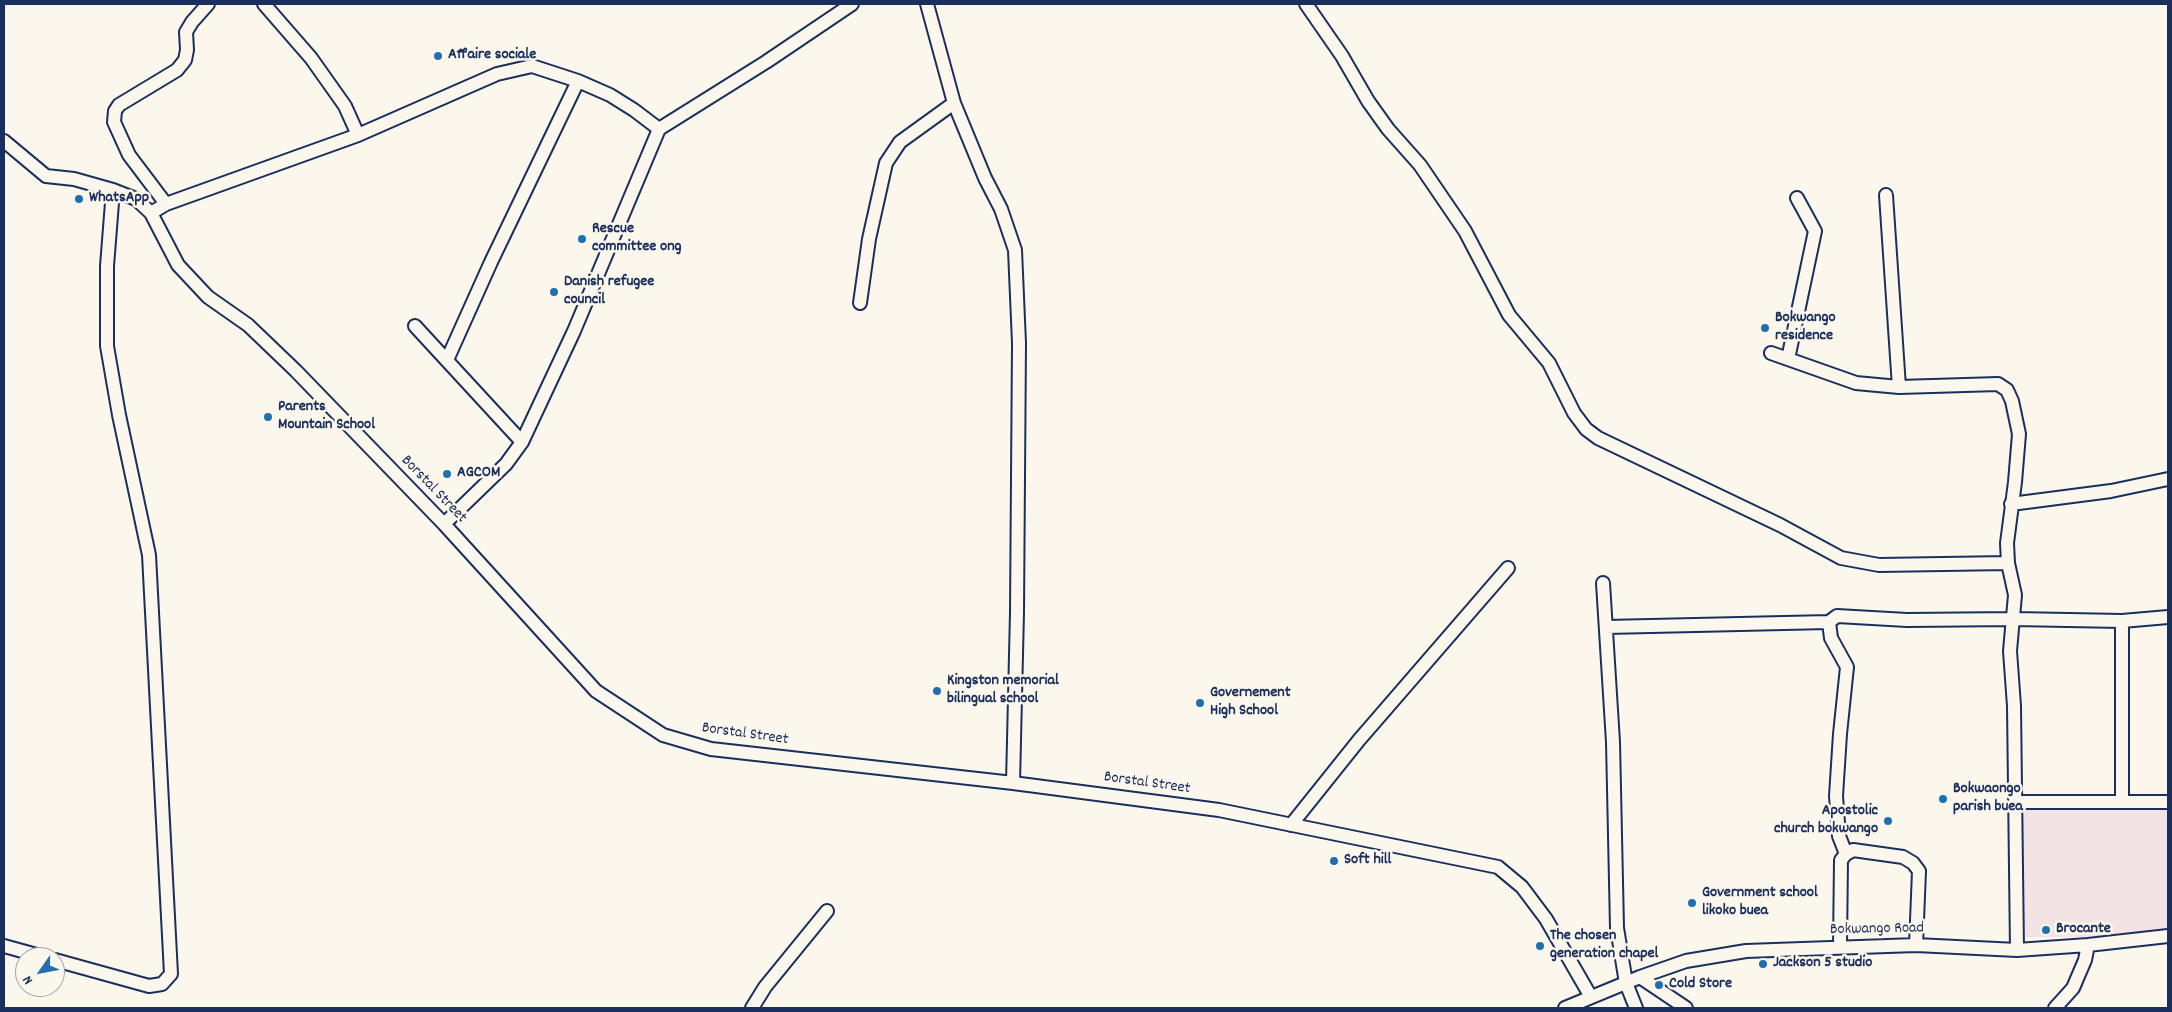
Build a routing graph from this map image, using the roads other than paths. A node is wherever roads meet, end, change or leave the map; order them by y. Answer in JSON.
{"nodes":[{"id":1,"x":208,"y":4,"type":"edge"},
{"id":2,"x":264,"y":4,"type":"edge"},
{"id":3,"x":852,"y":4,"type":"edge"},
{"id":4,"x":927,"y":4,"type":"edge"},
{"id":5,"x":1306,"y":4,"type":"edge"},
{"id":6,"x":578,"y":81,"type":"junction"},
{"id":7,"x":954,"y":103,"type":"junction"},
{"id":8,"x":659,"y":129,"type":"junction"},
{"id":9,"x":358,"y":135,"type":"junction"},
{"id":10,"x":4,"y":141,"type":"edge"},
{"id":11,"x":113,"y":190,"type":"junction"},
{"id":12,"x":1886,"y":195,"type":"dead end"},
{"id":13,"x":1797,"y":198,"type":"dead end"},
{"id":14,"x":166,"y":204,"type":"junction"},
{"id":15,"x":151,"y":213,"type":"junction"},
{"id":16,"x":860,"y":303,"type":"dead end"},
{"id":17,"x":414,"y":326,"type":"dead end"},
{"id":18,"x":1771,"y":353,"type":"dead end"},
{"id":19,"x":1788,"y":359,"type":"junction"},
{"id":20,"x":447,"y":360,"type":"junction"},
{"id":21,"x":1898,"y":387,"type":"junction"},
{"id":22,"x":522,"y":442,"type":"junction"},
{"id":23,"x":2168,"y":479,"type":"edge"},
{"id":24,"x":2011,"y":504,"type":"junction"},
{"id":25,"x":444,"y":524,"type":"junction"},
{"id":26,"x":2008,"y":563,"type":"junction"},
{"id":27,"x":1508,"y":568,"type":"dead end"},
{"id":28,"x":1603,"y":583,"type":"dead end"},
{"id":29,"x":2168,"y":617,"type":"edge"},
{"id":30,"x":2014,"y":619,"type":"junction"},
{"id":31,"x":2122,"y":621,"type":"junction"},
{"id":32,"x":1829,"y":622,"type":"junction"},
{"id":33,"x":1606,"y":627,"type":"junction"},
{"id":34,"x":1013,"y":783,"type":"junction"},
{"id":35,"x":2016,"y":802,"type":"junction"},
{"id":36,"x":2122,"y":802,"type":"junction"},
{"id":37,"x":2168,"y":802,"type":"edge"},
{"id":38,"x":1291,"y":825,"type":"junction"},
{"id":39,"x":1846,"y":854,"type":"junction"},
{"id":40,"x":827,"y":910,"type":"dead end"},
{"id":41,"x":2168,"y":936,"type":"edge"},
{"id":42,"x":1916,"y":945,"type":"junction"},
{"id":43,"x":2088,"y":945,"type":"junction"},
{"id":44,"x":1840,"y":947,"type":"junction"},
{"id":45,"x":2017,"y":950,"type":"junction"},
{"id":46,"x":65,"y":963,"type":"edge"},
{"id":47,"x":1640,"y":977,"type":"junction"},
{"id":48,"x":1626,"y":983,"type":"junction"},
{"id":49,"x":1590,"y":997,"type":"junction"},
{"id":50,"x":752,"y":1008,"type":"edge"},
{"id":51,"x":1565,"y":1008,"type":"edge"},
{"id":52,"x":1636,"y":1008,"type":"edge"},
{"id":53,"x":1686,"y":1008,"type":"edge"},
{"id":54,"x":2055,"y":1008,"type":"edge"}],
"edges":[{"from":1,"to":14,"type":"street"},
{"from":2,"to":9,"type":"street"},
{"from":3,"to":8,"type":"street"},
{"from":4,"to":7,"type":"street"},
{"from":5,"to":26,"type":"street"},
{"from":6,"to":8,"type":"street"},
{"from":6,"to":9,"type":"street"},
{"from":6,"to":20,"type":"street"},
{"from":7,"to":16,"type":"street"},
{"from":7,"to":34,"type":"street"},
{"from":8,"to":22,"type":"street"},
{"from":9,"to":14,"type":"street"},
{"from":10,"to":11,"type":"street","name":"Borstal Street"},
{"from":11,"to":15,"type":"street","name":"Borstal Street"},
{"from":11,"to":46,"type":"street"},
{"from":12,"to":21,"type":"street"},
{"from":13,"to":19,"type":"street"},
{"from":14,"to":15,"type":"street"},
{"from":15,"to":25,"type":"street","name":"Borstal Street"},
{"from":17,"to":20,"type":"street"},
{"from":18,"to":19,"type":"street"},
{"from":19,"to":21,"type":"street"},
{"from":20,"to":22,"type":"street"},
{"from":21,"to":24,"type":"street"},
{"from":22,"to":25,"type":"street"},
{"from":23,"to":24,"type":"street"},
{"from":24,"to":26,"type":"street"},
{"from":25,"to":34,"type":"street","name":"Borstal Street"},
{"from":26,"to":30,"type":"street"},
{"from":27,"to":38,"type":"street"},
{"from":28,"to":33,"type":"street"},
{"from":29,"to":31,"type":"street"},
{"from":30,"to":31,"type":"street"},
{"from":30,"to":32,"type":"street"},
{"from":30,"to":35,"type":"street"},
{"from":31,"to":36,"type":"street"},
{"from":32,"to":33,"type":"street"},
{"from":32,"to":39,"type":"street"},
{"from":33,"to":48,"type":"street"},
{"from":34,"to":38,"type":"street","name":"Borstal Street"},
{"from":35,"to":36,"type":"street"},
{"from":35,"to":45,"type":"street"},
{"from":36,"to":37,"type":"street"},
{"from":38,"to":49,"type":"street","name":"Borstal Street"},
{"from":39,"to":42,"type":"street"},
{"from":39,"to":44,"type":"street"},
{"from":40,"to":50,"type":"street"},
{"from":41,"to":43,"type":"street","name":"Bokwango Road"},
{"from":42,"to":44,"type":"street","name":"Bokwango Road"},
{"from":42,"to":45,"type":"street","name":"Bokwango Road"},
{"from":43,"to":45,"type":"street","name":"Bokwango Road"},
{"from":43,"to":54,"type":"street"},
{"from":44,"to":47,"type":"street","name":"Bokwango Road"},
{"from":47,"to":48,"type":"street","name":"Bokwango Road"},
{"from":47,"to":53,"type":"street"},
{"from":48,"to":49,"type":"street","name":"Bokwango Road"},
{"from":48,"to":52,"type":"street"},
{"from":49,"to":51,"type":"street","name":"Bokwango Road"}]}
